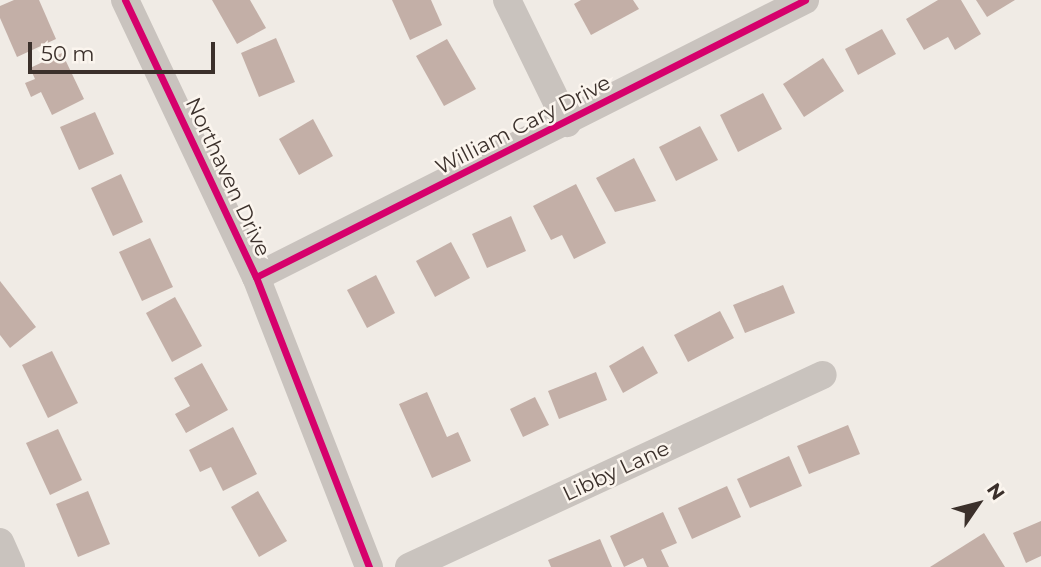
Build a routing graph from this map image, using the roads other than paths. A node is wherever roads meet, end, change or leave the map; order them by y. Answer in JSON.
{"nodes":[{"id":1,"x":125,"y":0,"type":"edge"},
{"id":2,"x":507,"y":0,"type":"edge"},
{"id":3,"x":805,"y":0,"type":"edge"},
{"id":4,"x":567,"y":123,"type":"junction"},
{"id":5,"x":256,"y":277,"type":"junction"},
{"id":6,"x":823,"y":375,"type":"dead end"},
{"id":7,"x":0,"y":542,"type":"edge"},
{"id":8,"x":11,"y":567,"type":"edge"},
{"id":9,"x":369,"y":567,"type":"edge"},
{"id":10,"x":409,"y":567,"type":"edge"}],
"edges":[{"from":1,"to":5,"type":"street","name":"Northaven Drive"},
{"from":2,"to":4,"type":"street"},
{"from":3,"to":4,"type":"street","name":"William Cary Drive"},
{"from":4,"to":5,"type":"street","name":"William Cary Drive"},
{"from":5,"to":9,"type":"street","name":"Northaven Drive"},
{"from":6,"to":10,"type":"street","name":"Libby Lane"},
{"from":7,"to":8,"type":"street"}]}
